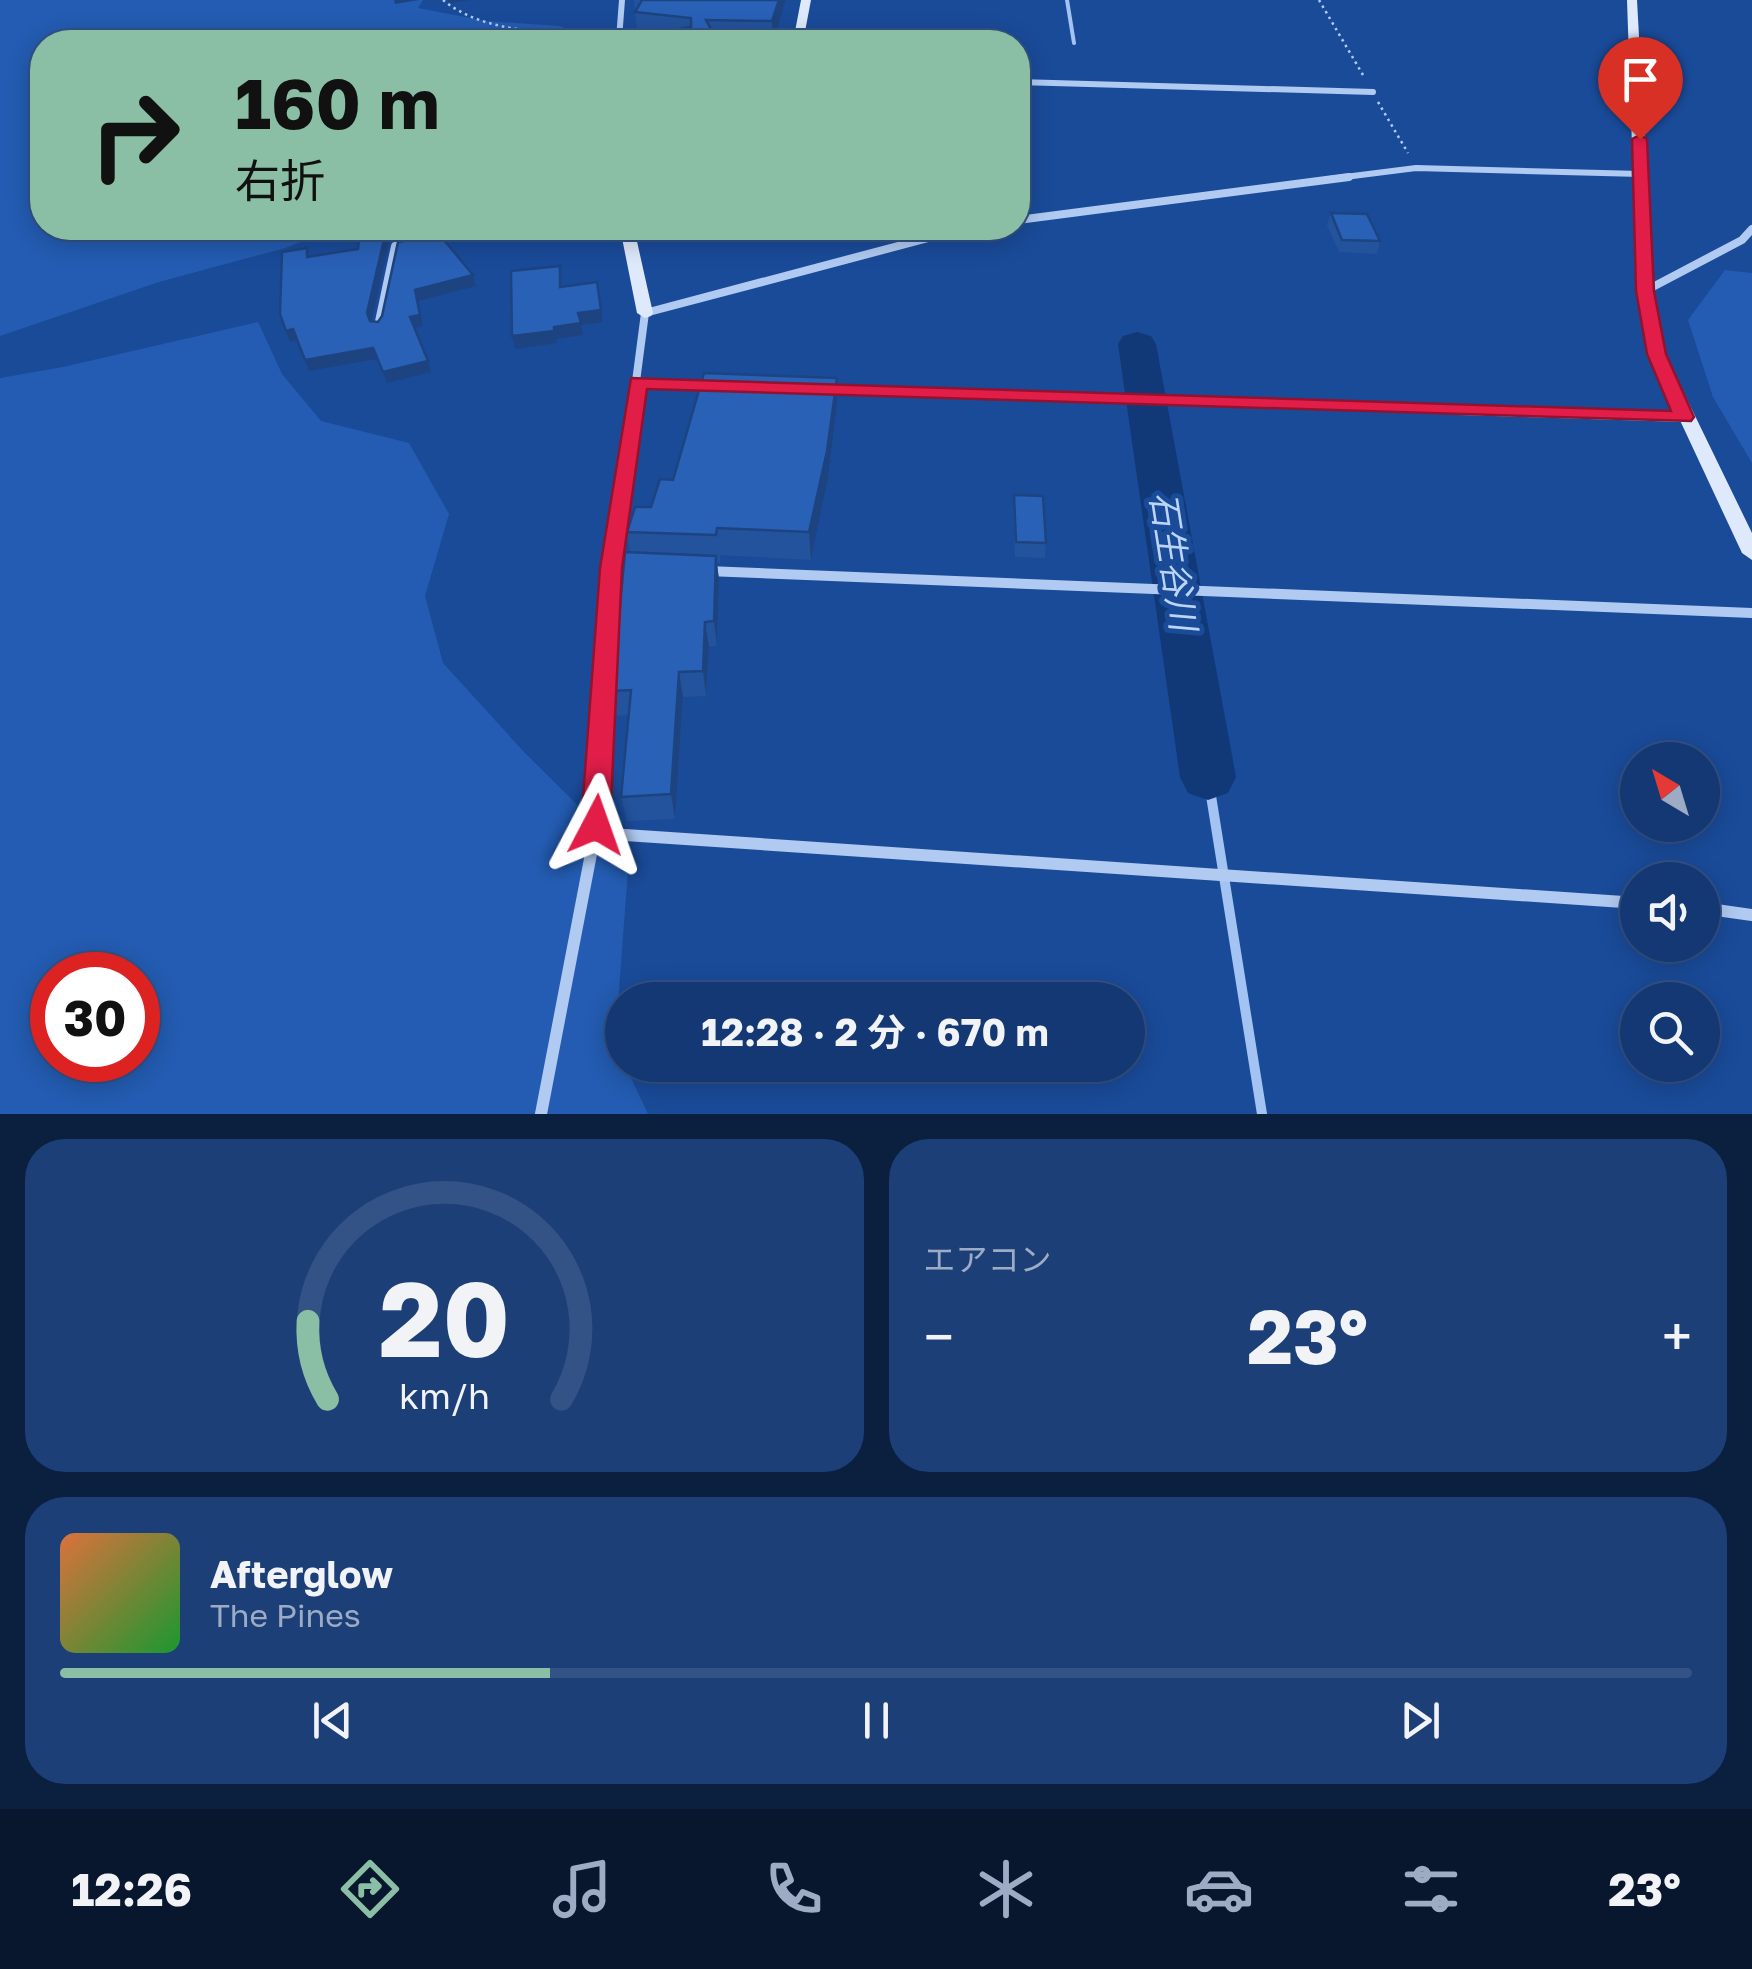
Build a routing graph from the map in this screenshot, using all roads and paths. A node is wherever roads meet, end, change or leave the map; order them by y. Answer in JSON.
{"nodes":[{"id":1,"x":443,"y":0,"type":"edge"},
{"id":2,"x":622,"y":0,"type":"edge"},
{"id":3,"x":806,"y":0,"type":"edge"},
{"id":4,"x":1632,"y":0,"type":"edge"},
{"id":5,"x":543,"y":30,"type":"edge"},
{"id":6,"x":620,"y":30,"type":"edge"},
{"id":7,"x":800,"y":30,"type":"edge"},
{"id":8,"x":1030,"y":82,"type":"edge"},
{"id":9,"x":1372,"y":92,"type":"dead end"},
{"id":10,"x":1641,"y":174,"type":"junction"},
{"id":11,"x":1030,"y":218,"type":"edge"},
{"id":12,"x":1752,"y":230,"type":"edge"},
{"id":13,"x":424,"y":240,"type":"edge"},
{"id":14,"x":630,"y":240,"type":"edge"},
{"id":15,"x":920,"y":240,"type":"edge"},
{"id":16,"x":1742,"y":240,"type":"junction"},
{"id":17,"x":1752,"y":244,"type":"edge"},
{"id":18,"x":1645,"y":291,"type":"junction"},
{"id":19,"x":645,"y":312,"type":"junction"},
{"id":20,"x":378,"y":326,"type":"edge"},
{"id":21,"x":638,"y":382,"type":"junction"},
{"id":22,"x":730,"y":386,"type":"edge"},
{"id":23,"x":817,"y":388,"type":"edge"},
{"id":24,"x":1684,"y":417,"type":"junction"},
{"id":25,"x":1752,"y":553,"type":"edge"},
{"id":26,"x":611,"y":568,"type":"junction"},
{"id":27,"x":640,"y":569,"type":"edge"},
{"id":28,"x":700,"y":571,"type":"edge"},
{"id":29,"x":1752,"y":613,"type":"edge"},
{"id":30,"x":595,"y":834,"type":"junction"},
{"id":31,"x":1620,"y":902,"type":"edge"},
{"id":32,"x":1720,"y":911,"type":"edge"},
{"id":33,"x":1752,"y":916,"type":"edge"},
{"id":34,"x":541,"y":1114,"type":"edge"}],
"edges":[{"from":1,"to":5,"type":"path"},
{"from":2,"to":6,"type":"street"},
{"from":3,"to":7,"type":"main road"},
{"from":4,"to":10,"type":"main road"},
{"from":8,"to":9,"type":"street"},
{"from":10,"to":11,"type":"street"},
{"from":10,"to":18,"type":"main road"},
{"from":12,"to":16,"type":"street"},
{"from":13,"to":20,"type":"street"},
{"from":14,"to":19,"type":"main road"},
{"from":15,"to":19,"type":"street"},
{"from":16,"to":17,"type":"street"},
{"from":16,"to":18,"type":"street"},
{"from":18,"to":24,"type":"main road"},
{"from":19,"to":21,"type":"street"},
{"from":21,"to":22,"type":"street"},
{"from":21,"to":26,"type":"street"},
{"from":23,"to":24,"type":"street"},
{"from":24,"to":25,"type":"main road"},
{"from":26,"to":27,"type":"street"},
{"from":26,"to":30,"type":"street"},
{"from":28,"to":29,"type":"street"},
{"from":30,"to":31,"type":"street"},
{"from":30,"to":34,"type":"street"},
{"from":32,"to":33,"type":"street"}]}
